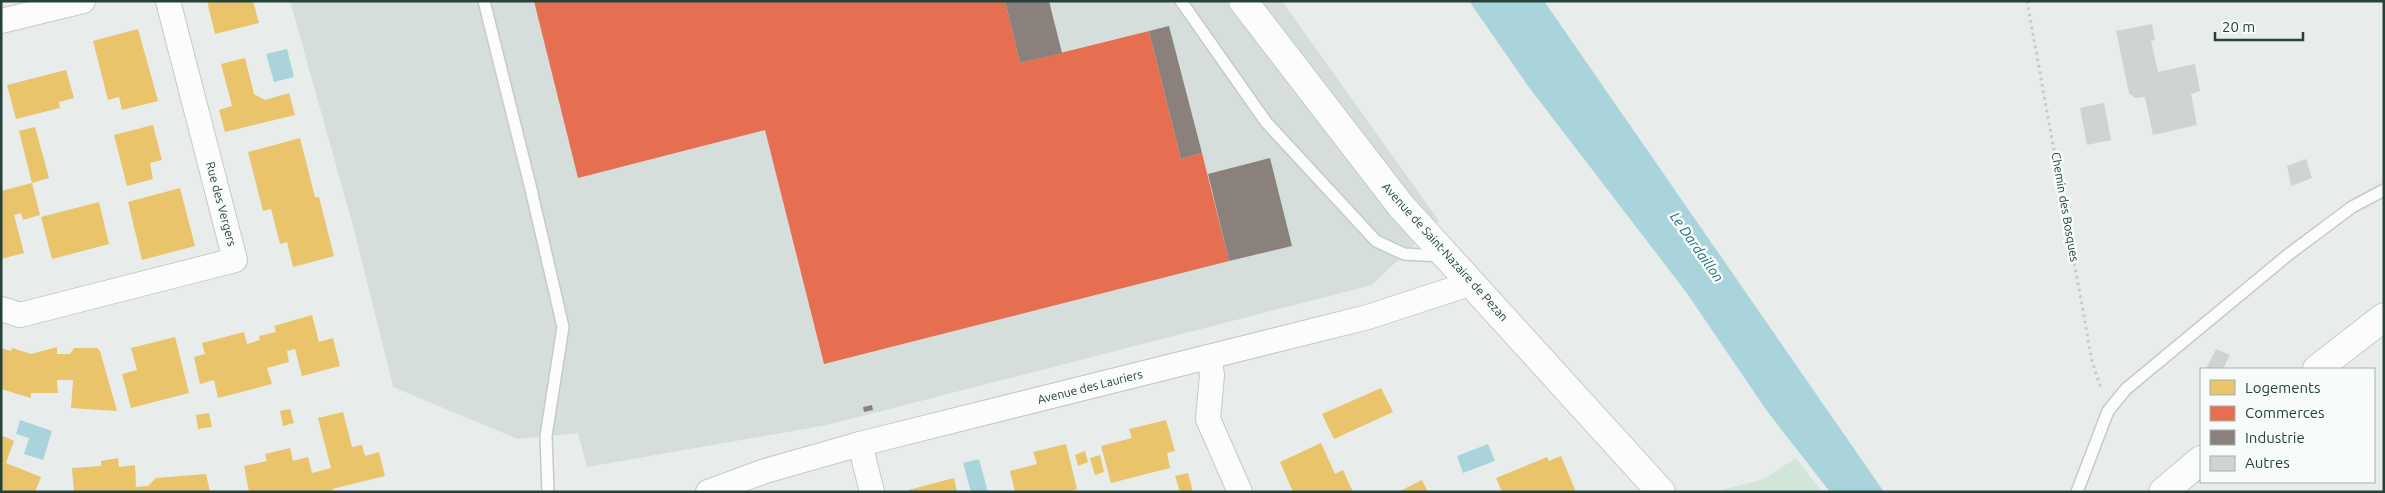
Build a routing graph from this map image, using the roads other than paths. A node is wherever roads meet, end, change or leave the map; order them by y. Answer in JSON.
{"nodes":[{"id":1,"x":82,"y":1,"type":"edge"},
{"id":2,"x":168,"y":1,"type":"edge"},
{"id":3,"x":484,"y":1,"type":"edge"},
{"id":4,"x":1180,"y":1,"type":"edge"},
{"id":5,"x":1243,"y":1,"type":"edge"},
{"id":6,"x":1,"y":22,"type":"edge"},
{"id":7,"x":2384,"y":190,"type":"edge"},
{"id":8,"x":1448,"y":256,"type":"junction"},
{"id":9,"x":1472,"y":283,"type":"junction"},
{"id":10,"x":1,"y":309,"type":"edge"},
{"id":11,"x":2384,"y":317,"type":"edge"},
{"id":12,"x":1209,"y":357,"type":"junction"},
{"id":13,"x":2318,"y":368,"type":"edge"},
{"id":14,"x":860,"y":444,"type":"junction"},
{"id":15,"x":2200,"y":461,"type":"edge"},
{"id":16,"x":548,"y":492,"type":"edge"},
{"id":17,"x":708,"y":492,"type":"edge"},
{"id":18,"x":872,"y":492,"type":"edge"},
{"id":19,"x":1240,"y":492,"type":"edge"},
{"id":20,"x":1661,"y":492,"type":"edge"},
{"id":21,"x":2077,"y":492,"type":"edge"},
{"id":22,"x":2163,"y":492,"type":"edge"}],
"edges":[{"from":1,"to":6,"type":"street"},
{"from":2,"to":10,"type":"street","name":"Rue des Vergers"},
{"from":3,"to":16,"type":"lane"},
{"from":4,"to":8,"type":"lane"},
{"from":5,"to":8,"type":"street","name":"Avenue de Saint-Nazaire de Pezan"},
{"from":7,"to":21,"type":"lane"},
{"from":8,"to":9,"type":"street","name":"Avenue de Saint-Nazaire de Pezan"},
{"from":9,"to":12,"type":"street","name":"Avenue des Lauriers"},
{"from":9,"to":20,"type":"street","name":"Avenue de Saint-Nazaire de Pezan"},
{"from":11,"to":13,"type":"street"},
{"from":12,"to":14,"type":"street","name":"Avenue des Lauriers"},
{"from":12,"to":19,"type":"street"},
{"from":14,"to":17,"type":"street","name":"Avenue des Lauriers"},
{"from":14,"to":18,"type":"street"},
{"from":15,"to":22,"type":"street"}]}
